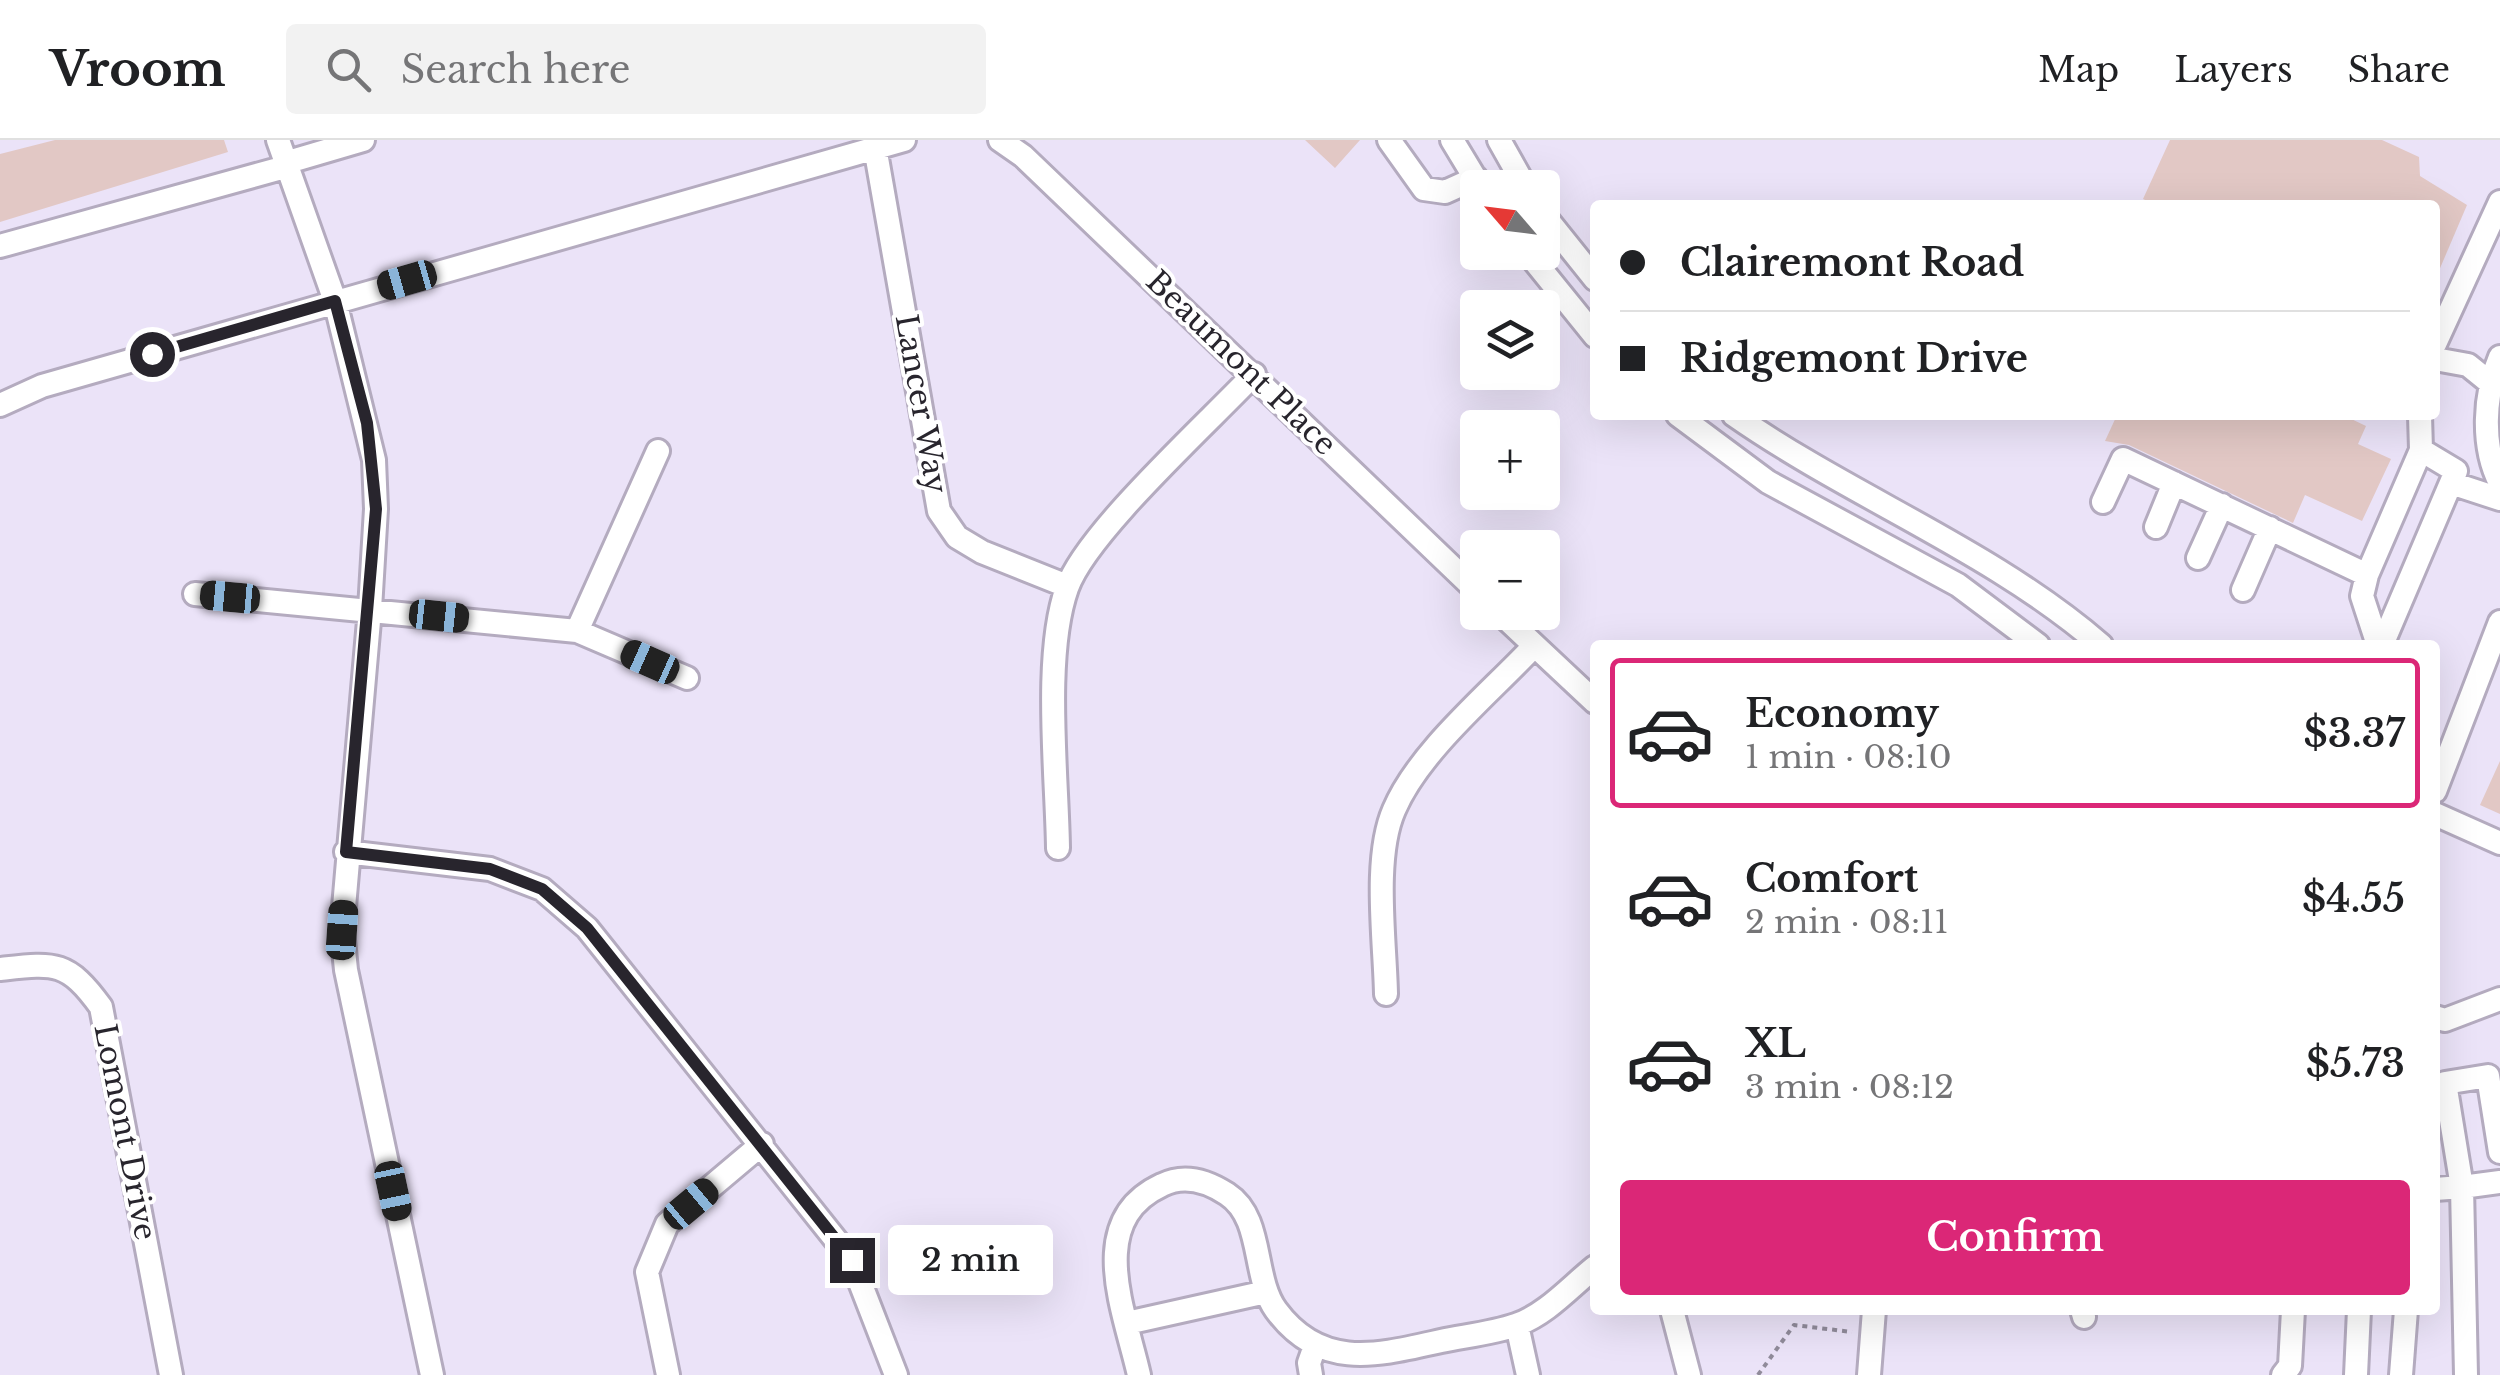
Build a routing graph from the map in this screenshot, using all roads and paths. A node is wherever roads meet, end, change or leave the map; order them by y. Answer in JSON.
{"nodes":[{"id":1,"x":363,"y":140,"type":"edge"},
{"id":2,"x":904,"y":140,"type":"edge"},
{"id":3,"x":1000,"y":140,"type":"edge"},
{"id":4,"x":1388,"y":140,"type":"edge"},
{"id":5,"x":1452,"y":140,"type":"edge"},
{"id":6,"x":1499,"y":140,"type":"edge"},
{"id":7,"x":876,"y":147,"type":"junction"},
{"id":8,"x":285,"y":156,"type":"edge"},
{"id":9,"x":1470,"y":170,"type":"edge"},
{"id":10,"x":1516,"y":170,"type":"edge"},
{"id":11,"x":1460,"y":188,"type":"edge"},
{"id":12,"x":2500,"y":202,"type":"edge"},
{"id":13,"x":1560,"y":234,"type":"edge"},
{"id":14,"x":0,"y":246,"type":"edge"},
{"id":15,"x":1542,"y":270,"type":"edge"},
{"id":16,"x":1590,"y":272,"type":"edge"},
{"id":17,"x":335,"y":301,"type":"junction"},
{"id":18,"x":1590,"y":330,"type":"edge"},
{"id":19,"x":2440,"y":333,"type":"edge"},
{"id":20,"x":2500,"y":357,"type":"edge"},
{"id":21,"x":2440,"y":360,"type":"edge"},
{"id":22,"x":1254,"y":374,"type":"junction"},
{"id":23,"x":2489,"y":382,"type":"junction"},
{"id":24,"x":0,"y":405,"type":"edge"},
{"id":25,"x":1685,"y":420,"type":"edge"},
{"id":26,"x":1741,"y":420,"type":"edge"},
{"id":27,"x":2420,"y":420,"type":"edge"},
{"id":28,"x":2421,"y":450,"type":"junction"},
{"id":29,"x":658,"y":451,"type":"dead end"},
{"id":30,"x":2490,"y":456,"type":"junction"},
{"id":31,"x":2454,"y":476,"type":"junction"},
{"id":32,"x":2174,"y":483,"type":"junction"},
{"id":33,"x":2500,"y":483,"type":"edge"},
{"id":34,"x":2500,"y":499,"type":"edge"},
{"id":35,"x":2103,"y":502,"type":"dead end"},
{"id":36,"x":2222,"y":505,"type":"junction"},
{"id":37,"x":2156,"y":527,"type":"dead end"},
{"id":38,"x":2270,"y":528,"type":"junction"},
{"id":39,"x":2198,"y":558,"type":"dead end"},
{"id":40,"x":1460,"y":574,"type":"edge"},
{"id":41,"x":2366,"y":575,"type":"junction"},
{"id":42,"x":1067,"y":586,"type":"junction"},
{"id":43,"x":2243,"y":590,"type":"dead end"},
{"id":44,"x":195,"y":594,"type":"dead end"},
{"id":45,"x":370,"y":609,"type":"junction"},
{"id":46,"x":2500,"y":622,"type":"edge"},
{"id":47,"x":1518,"y":630,"type":"edge"},
{"id":48,"x":577,"y":631,"type":"junction"},
{"id":49,"x":2031,"y":640,"type":"edge"},
{"id":50,"x":2094,"y":640,"type":"edge"},
{"id":51,"x":2378,"y":640,"type":"edge"},
{"id":52,"x":2382,"y":640,"type":"edge"},
{"id":53,"x":1534,"y":646,"type":"junction"},
{"id":54,"x":687,"y":678,"type":"dead end"},
{"id":55,"x":1590,"y":697,"type":"edge"},
{"id":56,"x":2446,"y":732,"type":"edge"},
{"id":57,"x":2440,"y":764,"type":"edge"},
{"id":58,"x":2440,"y":816,"type":"edge"},
{"id":59,"x":2500,"y":843,"type":"edge"},
{"id":60,"x":1058,"y":848,"type":"dead end"},
{"id":61,"x":346,"y":852,"type":"junction"},
{"id":62,"x":0,"y":969,"type":"edge"},
{"id":63,"x":1386,"y":994,"type":"dead end"},
{"id":64,"x":2500,"y":999,"type":"edge"},
{"id":65,"x":2440,"y":1018,"type":"edge"},
{"id":66,"x":762,"y":1144,"type":"junction"},
{"id":67,"x":2500,"y":1152,"type":"edge"},
{"id":68,"x":2500,"y":1182,"type":"edge"},
{"id":69,"x":2462,"y":1187,"type":"junction"},
{"id":70,"x":2440,"y":1189,"type":"edge"},
{"id":71,"x":1590,"y":1271,"type":"edge"},
{"id":72,"x":1266,"y":1292,"type":"junction"},
{"id":73,"x":1673,"y":1315,"type":"edge"},
{"id":74,"x":1874,"y":1315,"type":"edge"},
{"id":75,"x":2293,"y":1315,"type":"edge"},
{"id":76,"x":2359,"y":1315,"type":"edge"},
{"id":77,"x":2406,"y":1315,"type":"edge"},
{"id":78,"x":1127,"y":1323,"type":"junction"},
{"id":79,"x":1517,"y":1325,"type":"junction"},
{"id":80,"x":1872,"y":1336,"type":"junction"},
{"id":81,"x":1315,"y":1346,"type":"junction"},
{"id":82,"x":172,"y":1375,"type":"edge"},
{"id":83,"x":432,"y":1375,"type":"edge"},
{"id":84,"x":668,"y":1375,"type":"edge"},
{"id":85,"x":896,"y":1375,"type":"edge"},
{"id":86,"x":1140,"y":1375,"type":"edge"},
{"id":87,"x":1311,"y":1375,"type":"edge"},
{"id":88,"x":1528,"y":1375,"type":"edge"},
{"id":89,"x":1689,"y":1375,"type":"edge"},
{"id":90,"x":1758,"y":1375,"type":"edge"},
{"id":91,"x":1869,"y":1375,"type":"edge"},
{"id":92,"x":2283,"y":1375,"type":"edge"},
{"id":93,"x":2356,"y":1375,"type":"edge"},
{"id":94,"x":2401,"y":1375,"type":"edge"},
{"id":95,"x":2466,"y":1375,"type":"edge"}],
"edges":[{"from":1,"to":8,"type":"street"},
{"from":2,"to":7,"type":"street"},
{"from":3,"to":22,"type":"street","name":"Beaumont Place"},
{"from":4,"to":11,"type":"street"},
{"from":5,"to":9,"type":"street"},
{"from":6,"to":10,"type":"street"},
{"from":7,"to":17,"type":"street"},
{"from":7,"to":42,"type":"street","name":"Lancer Way"},
{"from":8,"to":14,"type":"street"},
{"from":8,"to":17,"type":"street"},
{"from":12,"to":19,"type":"street"},
{"from":13,"to":16,"type":"street"},
{"from":15,"to":18,"type":"street"},
{"from":17,"to":24,"type":"street"},
{"from":17,"to":45,"type":"street"},
{"from":20,"to":23,"type":"street"},
{"from":21,"to":23,"type":"street"},
{"from":22,"to":40,"type":"street","name":"Beaumont Place"},
{"from":22,"to":42,"type":"street"},
{"from":23,"to":30,"type":"street"},
{"from":25,"to":49,"type":"street"},
{"from":26,"to":50,"type":"street"},
{"from":27,"to":28,"type":"street"},
{"from":28,"to":31,"type":"street"},
{"from":28,"to":41,"type":"street"},
{"from":29,"to":48,"type":"street"},
{"from":30,"to":31,"type":"street"},
{"from":30,"to":33,"type":"street"},
{"from":31,"to":34,"type":"street"},
{"from":31,"to":52,"type":"street"},
{"from":32,"to":35,"type":"street"},
{"from":32,"to":36,"type":"street"},
{"from":32,"to":37,"type":"street"},
{"from":36,"to":38,"type":"street"},
{"from":36,"to":39,"type":"street"},
{"from":38,"to":41,"type":"street"},
{"from":38,"to":43,"type":"street"},
{"from":41,"to":51,"type":"street"},
{"from":42,"to":60,"type":"street"},
{"from":44,"to":45,"type":"street"},
{"from":45,"to":48,"type":"street"},
{"from":45,"to":61,"type":"street"},
{"from":46,"to":56,"type":"street"},
{"from":47,"to":53,"type":"street"},
{"from":48,"to":54,"type":"street"},
{"from":53,"to":55,"type":"street"},
{"from":53,"to":63,"type":"street"},
{"from":56,"to":57,"type":"street"},
{"from":58,"to":59,"type":"street"},
{"from":61,"to":66,"type":"street"},
{"from":61,"to":83,"type":"street"},
{"from":62,"to":82,"type":"street","name":"Lomont Drive"},
{"from":64,"to":65,"type":"street"},
{"from":66,"to":84,"type":"street"},
{"from":66,"to":85,"type":"street"},
{"from":67,"to":69,"type":"street"},
{"from":68,"to":69,"type":"street"},
{"from":69,"to":70,"type":"street"},
{"from":69,"to":95,"type":"street"},
{"from":71,"to":79,"type":"street"},
{"from":72,"to":78,"type":"street"},
{"from":72,"to":78,"type":"street"},
{"from":72,"to":81,"type":"street"},
{"from":73,"to":89,"type":"street"},
{"from":74,"to":80,"type":"street"},
{"from":75,"to":92,"type":"street"},
{"from":76,"to":93,"type":"street"},
{"from":77,"to":94,"type":"street"},
{"from":78,"to":86,"type":"street"},
{"from":79,"to":81,"type":"street"},
{"from":79,"to":88,"type":"street"},
{"from":80,"to":90,"type":"path"},
{"from":80,"to":91,"type":"street"},
{"from":81,"to":87,"type":"street"}]}
